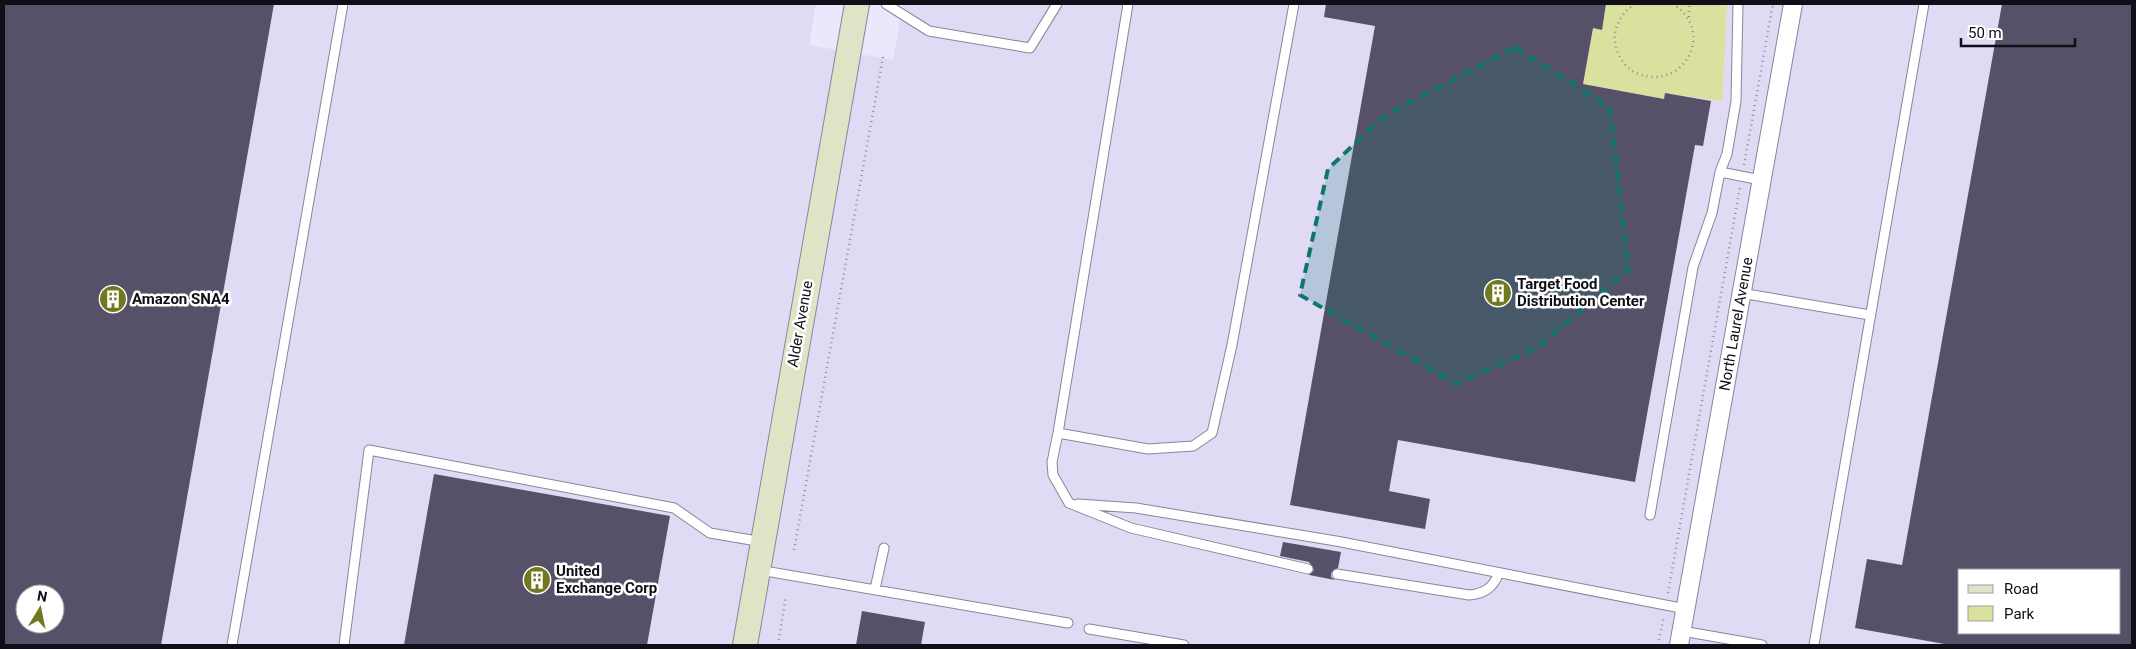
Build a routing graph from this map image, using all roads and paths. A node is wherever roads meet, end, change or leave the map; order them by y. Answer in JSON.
{"nodes":[{"id":1,"x":343,"y":4,"type":"edge"},
{"id":2,"x":857,"y":4,"type":"edge"},
{"id":3,"x":886,"y":4,"type":"edge"},
{"id":4,"x":1057,"y":4,"type":"edge"},
{"id":5,"x":1128,"y":4,"type":"edge"},
{"id":6,"x":1294,"y":4,"type":"edge"},
{"id":7,"x":1674,"y":4,"type":"edge"},
{"id":8,"x":1689,"y":4,"type":"edge"},
{"id":9,"x":1738,"y":4,"type":"edge"},
{"id":10,"x":1772,"y":4,"type":"edge"},
{"id":11,"x":1793,"y":4,"type":"edge"},
{"id":12,"x":1924,"y":4,"type":"edge"},
{"id":13,"x":1632,"y":5,"type":"edge"},
{"id":14,"x":1688,"y":19,"type":"junction"},
{"id":15,"x":883,"y":57,"type":"dead end"},
{"id":16,"x":1720,"y":172,"type":"junction"},
{"id":17,"x":1742,"y":176,"type":"junction"},
{"id":18,"x":1761,"y":180,"type":"junction"},
{"id":19,"x":1741,"y":293,"type":"junction"},
{"id":20,"x":1870,"y":315,"type":"junction"},
{"id":21,"x":1058,"y":433,"type":"junction"},
{"id":22,"x":1069,"y":503,"type":"junction"},
{"id":23,"x":1650,"y":515,"type":"dead end"},
{"id":24,"x":763,"y":542,"type":"junction"},
{"id":25,"x":884,"y":548,"type":"dead end"},
{"id":26,"x":794,"y":550,"type":"dead end"},
{"id":27,"x":1308,"y":569,"type":"dead end"},
{"id":28,"x":759,"y":570,"type":"junction"},
{"id":29,"x":1337,"y":574,"type":"dead end"},
{"id":30,"x":1498,"y":574,"type":"junction"},
{"id":31,"x":875,"y":589,"type":"junction"},
{"id":32,"x":786,"y":596,"type":"dead end"},
{"id":33,"x":1666,"y":605,"type":"junction"},
{"id":34,"x":1686,"y":609,"type":"junction"},
{"id":35,"x":1068,"y":623,"type":"dead end"},
{"id":36,"x":1089,"y":629,"type":"dead end"},
{"id":37,"x":1680,"y":638,"type":"edge"},
{"id":38,"x":232,"y":645,"type":"edge"},
{"id":39,"x":344,"y":645,"type":"edge"},
{"id":40,"x":745,"y":645,"type":"edge"},
{"id":41,"x":778,"y":645,"type":"edge"},
{"id":42,"x":1184,"y":645,"type":"edge"},
{"id":43,"x":1658,"y":645,"type":"edge"},
{"id":44,"x":1762,"y":645,"type":"edge"},
{"id":45,"x":1814,"y":645,"type":"edge"}],
"edges":[{"from":1,"to":38,"type":"lane"},
{"from":2,"to":24,"type":"main road","name":"Alder Avenue"},
{"from":3,"to":4,"type":"lane"},
{"from":5,"to":21,"type":"lane"},
{"from":6,"to":21,"type":"lane"},
{"from":7,"to":14,"type":"path"},
{"from":8,"to":14,"type":"path"},
{"from":9,"to":16,"type":"lane"},
{"from":10,"to":17,"type":"path"},
{"from":11,"to":18,"type":"street","name":"North Laurel Avenue"},
{"from":12,"to":20,"type":"lane"},
{"from":13,"to":14,"type":"path"},
{"from":15,"to":26,"type":"path"},
{"from":16,"to":17,"type":"lane"},
{"from":16,"to":23,"type":"lane"},
{"from":17,"to":18,"type":"lane"},
{"from":17,"to":33,"type":"path"},
{"from":18,"to":19,"type":"street","name":"North Laurel Avenue"},
{"from":19,"to":20,"type":"lane"},
{"from":19,"to":34,"type":"street","name":"North Laurel Avenue"},
{"from":20,"to":45,"type":"lane"},
{"from":21,"to":22,"type":"lane"},
{"from":22,"to":27,"type":"lane"},
{"from":22,"to":30,"type":"lane"},
{"from":24,"to":28,"type":"main road","name":"Alder Avenue"},
{"from":24,"to":39,"type":"lane"},
{"from":25,"to":31,"type":"lane"},
{"from":28,"to":31,"type":"lane"},
{"from":28,"to":40,"type":"main road","name":"Alder Avenue"},
{"from":29,"to":30,"type":"lane"},
{"from":30,"to":33,"type":"lane"},
{"from":31,"to":35,"type":"lane"},
{"from":32,"to":41,"type":"path"},
{"from":33,"to":34,"type":"lane"},
{"from":33,"to":43,"type":"path"},
{"from":34,"to":37,"type":"street","name":"North Laurel Avenue"},
{"from":36,"to":42,"type":"lane"},
{"from":37,"to":44,"type":"lane"}]}
